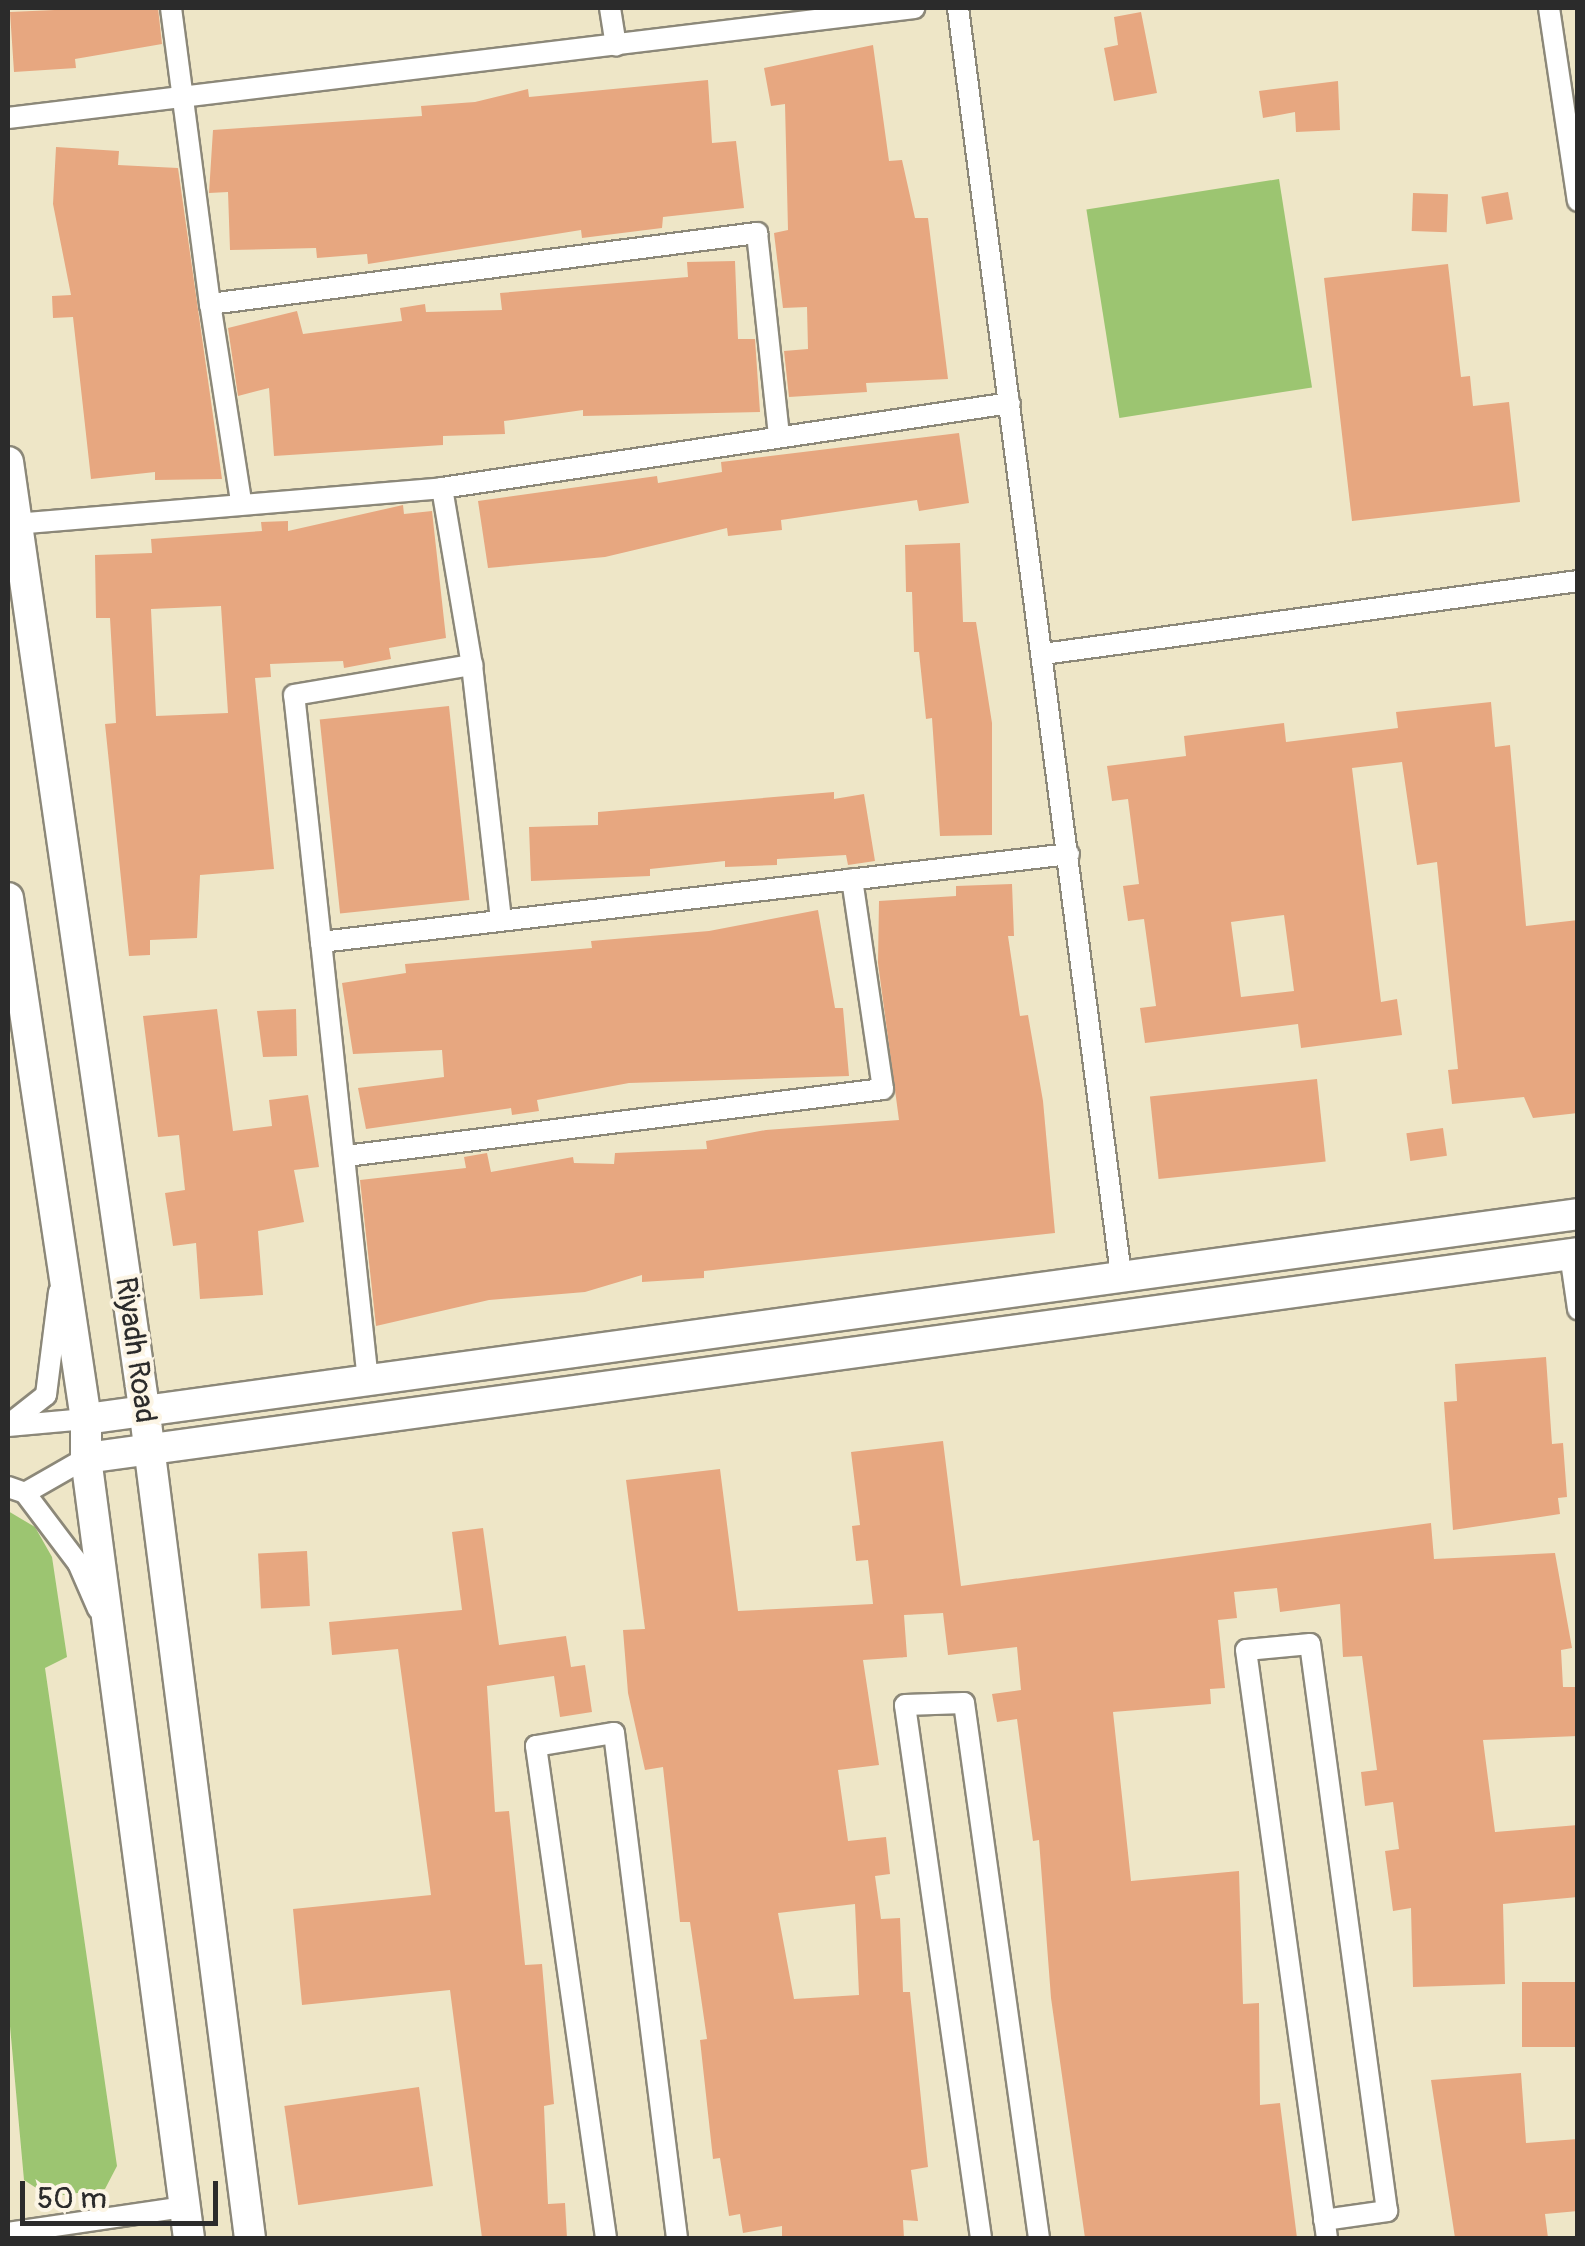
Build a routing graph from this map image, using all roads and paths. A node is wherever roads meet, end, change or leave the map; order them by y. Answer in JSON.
{"nodes":[{"id":1,"x":171,"y":8,"type":"edge"},
{"id":2,"x":610,"y":8,"type":"edge"},
{"id":3,"x":914,"y":8,"type":"edge"},
{"id":4,"x":958,"y":8,"type":"edge"},
{"id":5,"x":1549,"y":8,"type":"edge"},
{"id":6,"x":616,"y":46,"type":"junction"},
{"id":7,"x":182,"y":101,"type":"junction"},
{"id":8,"x":8,"y":118,"type":"edge"},
{"id":9,"x":1573,"y":144,"type":"edge"},
{"id":10,"x":1578,"y":201,"type":"edge"},
{"id":11,"x":210,"y":304,"type":"junction"},
{"id":12,"x":1010,"y":403,"type":"junction"},
{"id":13,"x":778,"y":434,"type":"junction"},
{"id":14,"x":8,"y":462,"type":"edge"},
{"id":15,"x":442,"y":488,"type":"junction"},
{"id":16,"x":242,"y":501,"type":"junction"},
{"id":17,"x":16,"y":524,"type":"junction"},
{"id":18,"x":1578,"y":582,"type":"edge"},
{"id":19,"x":1044,"y":654,"type":"junction"},
{"id":20,"x":472,"y":664,"type":"junction"},
{"id":21,"x":1069,"y":854,"type":"junction"},
{"id":22,"x":852,"y":880,"type":"junction"},
{"id":23,"x":8,"y":898,"type":"edge"},
{"id":24,"x":501,"y":918,"type":"junction"},
{"id":25,"x":320,"y":942,"type":"junction"},
{"id":26,"x":346,"y":1156,"type":"junction"},
{"id":27,"x":1578,"y":1214,"type":"edge"},
{"id":28,"x":1574,"y":1253,"type":"edge"},
{"id":29,"x":63,"y":1271,"type":"junction"},
{"id":30,"x":1121,"y":1276,"type":"junction"},
{"id":31,"x":1578,"y":1309,"type":"edge"},
{"id":32,"x":368,"y":1382,"type":"junction"},
{"id":33,"x":144,"y":1415,"type":"junction"},
{"id":34,"x":86,"y":1419,"type":"junction"},
{"id":35,"x":8,"y":1426,"type":"edge"},
{"id":36,"x":148,"y":1452,"type":"junction"},
{"id":37,"x":86,"y":1458,"type":"junction"},
{"id":38,"x":16,"y":1490,"type":"edge"},
{"id":39,"x":111,"y":1637,"type":"junction"},
{"id":40,"x":185,"y":2207,"type":"junction"},
{"id":41,"x":1325,"y":2230,"type":"edge"},
{"id":42,"x":8,"y":2233,"type":"edge"},
{"id":43,"x":189,"y":2238,"type":"edge"},
{"id":44,"x":250,"y":2238,"type":"edge"},
{"id":45,"x":606,"y":2238,"type":"edge"},
{"id":46,"x":677,"y":2238,"type":"edge"},
{"id":47,"x":981,"y":2238,"type":"edge"},
{"id":48,"x":1039,"y":2238,"type":"edge"}],
"edges":[{"from":1,"to":7,"type":"street"},
{"from":2,"to":6,"type":"street"},
{"from":3,"to":6,"type":"street"},
{"from":4,"to":12,"type":"street"},
{"from":5,"to":9,"type":"street"},
{"from":6,"to":7,"type":"street"},
{"from":7,"to":8,"type":"street"},
{"from":7,"to":11,"type":"street"},
{"from":9,"to":10,"type":"street"},
{"from":11,"to":13,"type":"street"},
{"from":11,"to":16,"type":"street"},
{"from":12,"to":13,"type":"street"},
{"from":12,"to":19,"type":"street"},
{"from":13,"to":15,"type":"street"},
{"from":14,"to":17,"type":"street","name":"Riyadh Road"},
{"from":15,"to":16,"type":"street"},
{"from":15,"to":20,"type":"street"},
{"from":16,"to":17,"type":"street"},
{"from":17,"to":33,"type":"street","name":"Riyadh Road"},
{"from":18,"to":19,"type":"street"},
{"from":19,"to":21,"type":"street"},
{"from":20,"to":24,"type":"street"},
{"from":20,"to":25,"type":"street"},
{"from":21,"to":22,"type":"street"},
{"from":21,"to":30,"type":"street"},
{"from":22,"to":24,"type":"street"},
{"from":22,"to":26,"type":"street"},
{"from":23,"to":29,"type":"street"},
{"from":24,"to":25,"type":"street"},
{"from":25,"to":26,"type":"street"},
{"from":26,"to":32,"type":"street"},
{"from":27,"to":30,"type":"street"},
{"from":28,"to":31,"type":"street"},
{"from":28,"to":36,"type":"street"},
{"from":29,"to":34,"type":"street"},
{"from":29,"to":35,"type":"street"},
{"from":30,"to":32,"type":"street"},
{"from":32,"to":33,"type":"street"},
{"from":33,"to":34,"type":"street"},
{"from":33,"to":36,"type":"street","name":"Riyadh Road"},
{"from":34,"to":35,"type":"street"},
{"from":34,"to":37,"type":"street"},
{"from":36,"to":37,"type":"street"},
{"from":36,"to":44,"type":"street","name":"Riyadh Road"},
{"from":37,"to":38,"type":"street"},
{"from":37,"to":39,"type":"street"},
{"from":38,"to":39,"type":"street"},
{"from":39,"to":40,"type":"street"},
{"from":40,"to":42,"type":"street"},
{"from":40,"to":43,"type":"street"},
{"from":41,"to":41,"type":"street"},
{"from":45,"to":46,"type":"street"},
{"from":47,"to":48,"type":"street"}]}
